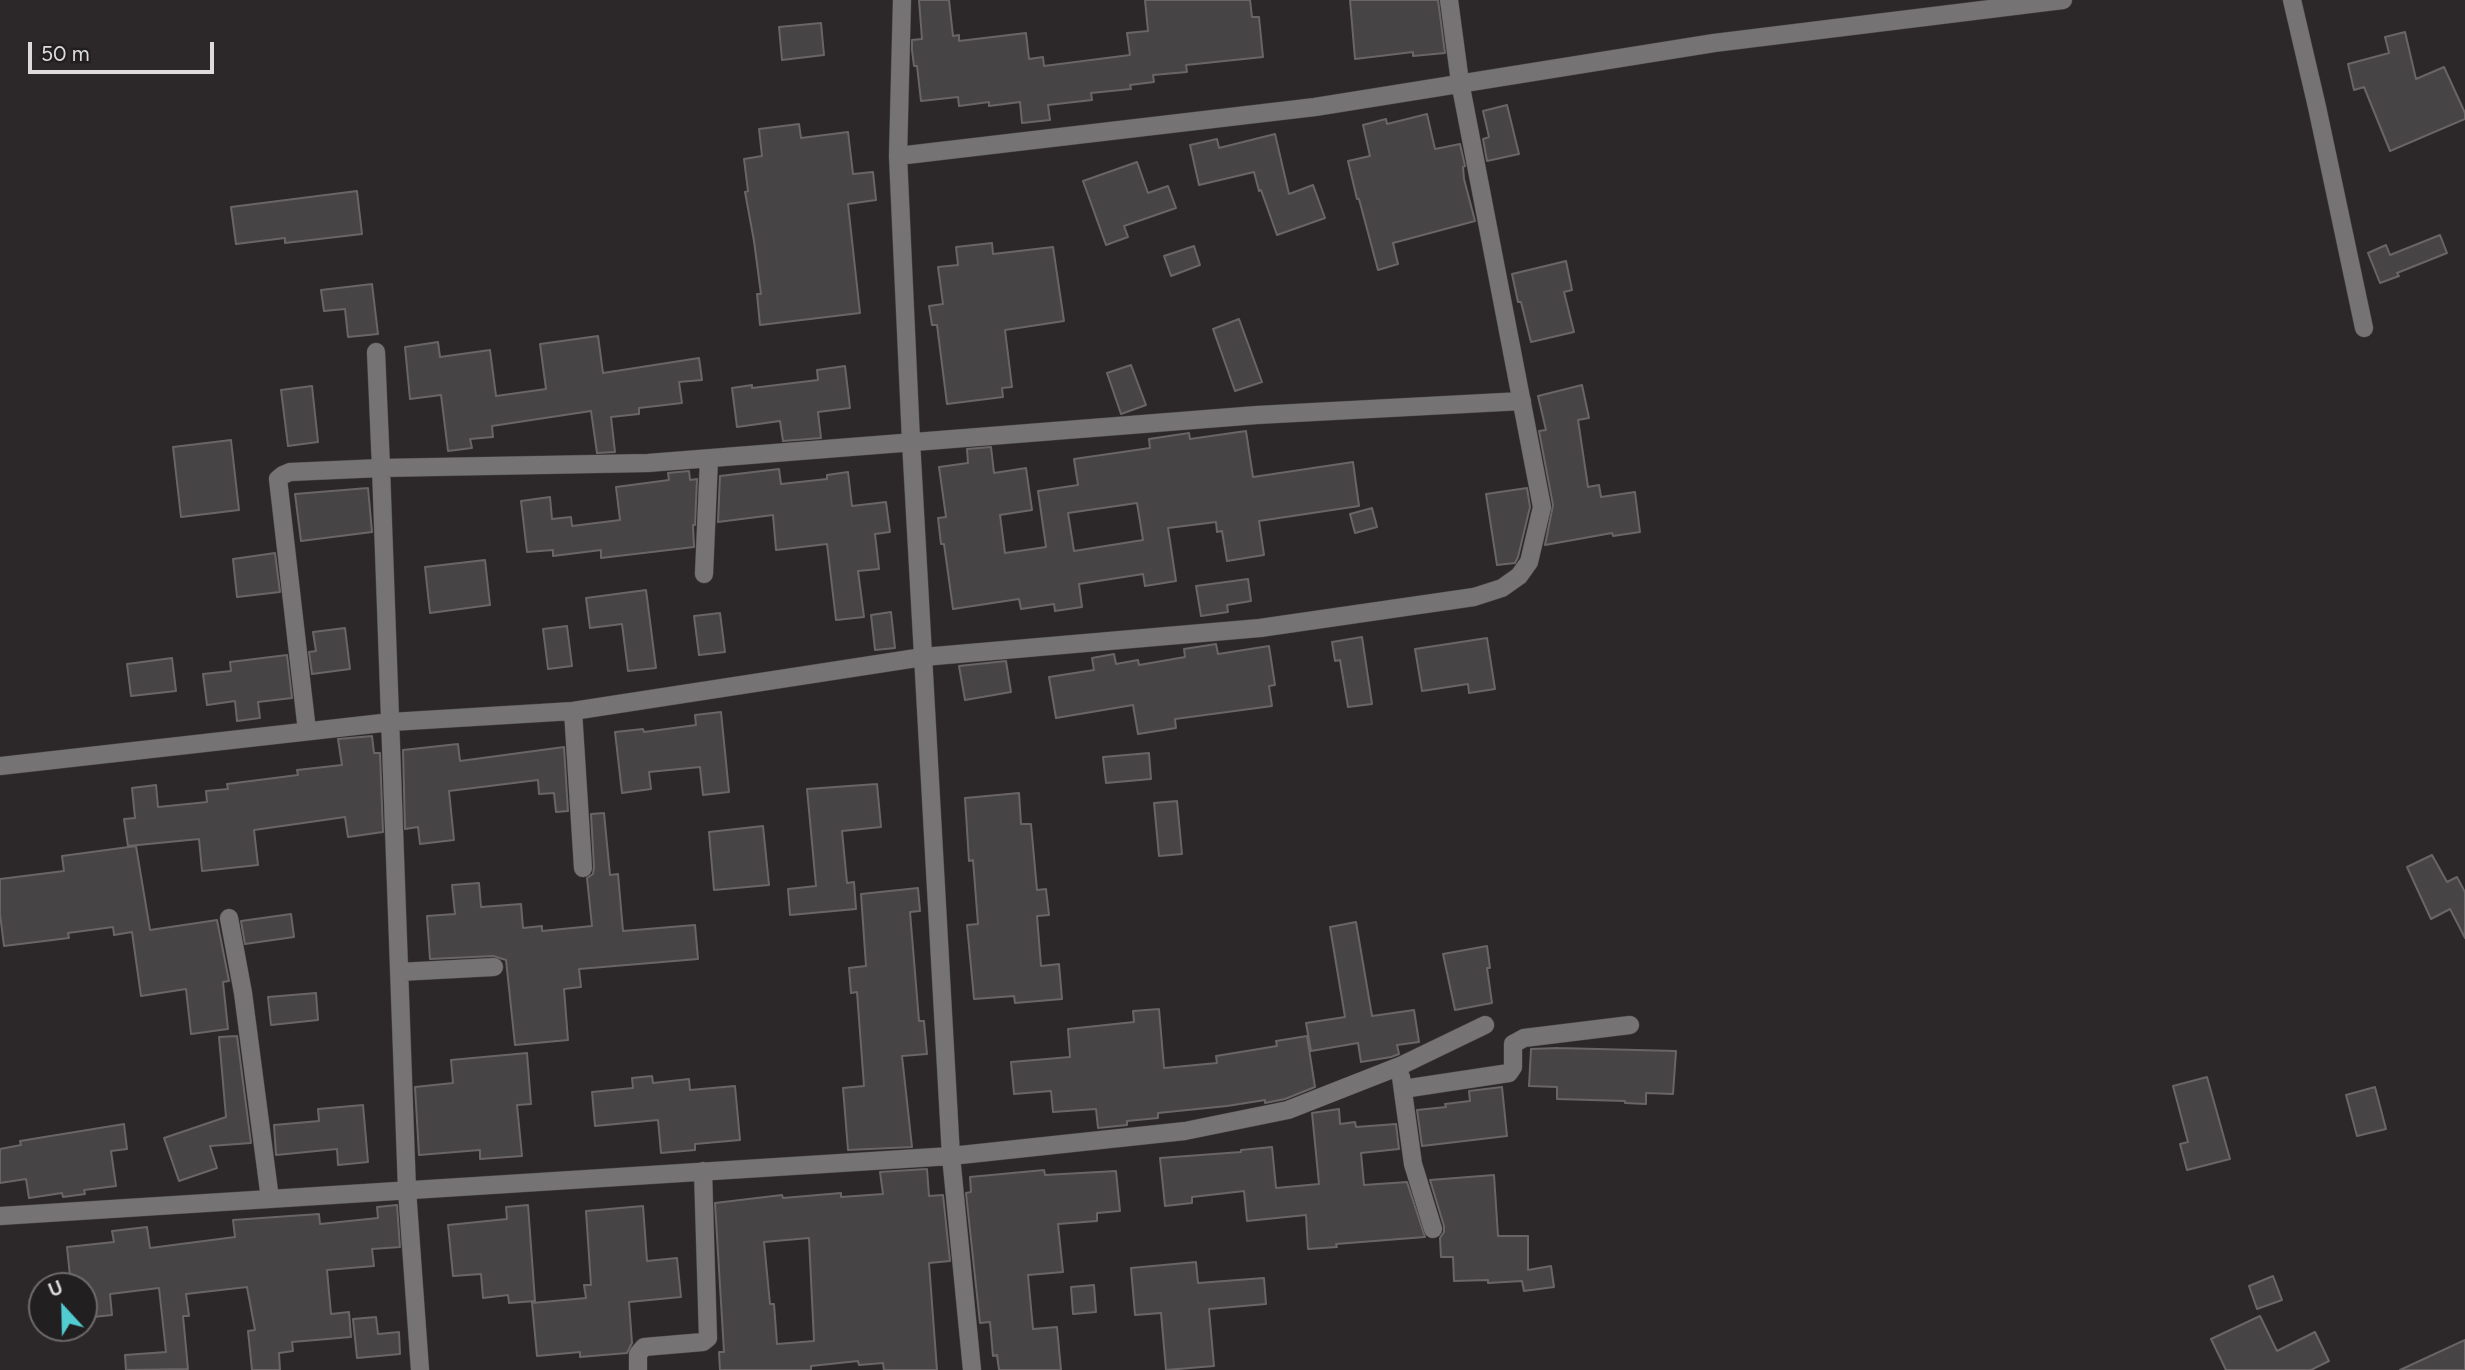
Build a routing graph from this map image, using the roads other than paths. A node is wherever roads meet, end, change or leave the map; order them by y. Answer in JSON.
{"nodes":[{"id":1,"x":902,"y":0,"type":"edge"},
{"id":2,"x":1449,"y":0,"type":"edge"},
{"id":3,"x":2063,"y":0,"type":"edge"},
{"id":4,"x":2292,"y":0,"type":"edge"},
{"id":5,"x":1460,"y":82,"type":"junction"},
{"id":6,"x":898,"y":156,"type":"junction"},
{"id":7,"x":2364,"y":328,"type":"dead end"},
{"id":8,"x":376,"y":352,"type":"dead end"},
{"id":9,"x":1522,"y":401,"type":"junction"},
{"id":10,"x":911,"y":442,"type":"junction"},
{"id":11,"x":709,"y":459,"type":"junction"},
{"id":12,"x":381,"y":468,"type":"junction"},
{"id":13,"x":704,"y":574,"type":"dead end"},
{"id":14,"x":923,"y":657,"type":"junction"},
{"id":15,"x":573,"y":711,"type":"junction"},
{"id":16,"x":391,"y":722,"type":"junction"},
{"id":17,"x":307,"y":732,"type":"junction"},
{"id":18,"x":0,"y":766,"type":"edge"},
{"id":19,"x":583,"y":868,"type":"dead end"},
{"id":20,"x":229,"y":918,"type":"dead end"},
{"id":21,"x":494,"y":967,"type":"dead end"},
{"id":22,"x":400,"y":972,"type":"junction"},
{"id":23,"x":1485,"y":1025,"type":"dead end"},
{"id":24,"x":1630,"y":1025,"type":"dead end"},
{"id":25,"x":1400,"y":1066,"type":"junction"},
{"id":26,"x":1403,"y":1089,"type":"junction"},
{"id":27,"x":951,"y":1156,"type":"junction"},
{"id":28,"x":703,"y":1171,"type":"junction"},
{"id":29,"x":407,"y":1190,"type":"junction"},
{"id":30,"x":270,"y":1199,"type":"junction"},
{"id":31,"x":0,"y":1216,"type":"edge"},
{"id":32,"x":1433,"y":1229,"type":"dead end"},
{"id":33,"x":420,"y":1370,"type":"edge"},
{"id":34,"x":638,"y":1370,"type":"edge"},
{"id":35,"x":972,"y":1370,"type":"edge"}],
"edges":[{"from":1,"to":6,"type":"street"},
{"from":2,"to":5,"type":"street"},
{"from":3,"to":5,"type":"street"},
{"from":4,"to":7,"type":"street"},
{"from":5,"to":6,"type":"street"},
{"from":5,"to":9,"type":"street"},
{"from":6,"to":10,"type":"street"},
{"from":8,"to":12,"type":"street"},
{"from":9,"to":10,"type":"street"},
{"from":9,"to":14,"type":"street"},
{"from":10,"to":11,"type":"street"},
{"from":10,"to":14,"type":"street"},
{"from":11,"to":12,"type":"street"},
{"from":11,"to":13,"type":"street"},
{"from":12,"to":16,"type":"street"},
{"from":12,"to":17,"type":"street"},
{"from":14,"to":15,"type":"street"},
{"from":14,"to":27,"type":"street"},
{"from":15,"to":16,"type":"street"},
{"from":15,"to":19,"type":"street"},
{"from":16,"to":17,"type":"street"},
{"from":16,"to":22,"type":"street"},
{"from":17,"to":18,"type":"street"},
{"from":20,"to":30,"type":"street"},
{"from":21,"to":22,"type":"street"},
{"from":22,"to":29,"type":"street"},
{"from":23,"to":25,"type":"street"},
{"from":24,"to":26,"type":"street"},
{"from":25,"to":26,"type":"street"},
{"from":25,"to":27,"type":"street"},
{"from":26,"to":32,"type":"street"},
{"from":27,"to":28,"type":"street"},
{"from":27,"to":35,"type":"street"},
{"from":28,"to":29,"type":"street"},
{"from":28,"to":34,"type":"street"},
{"from":29,"to":30,"type":"street"},
{"from":29,"to":33,"type":"street"},
{"from":30,"to":31,"type":"street"}]}
